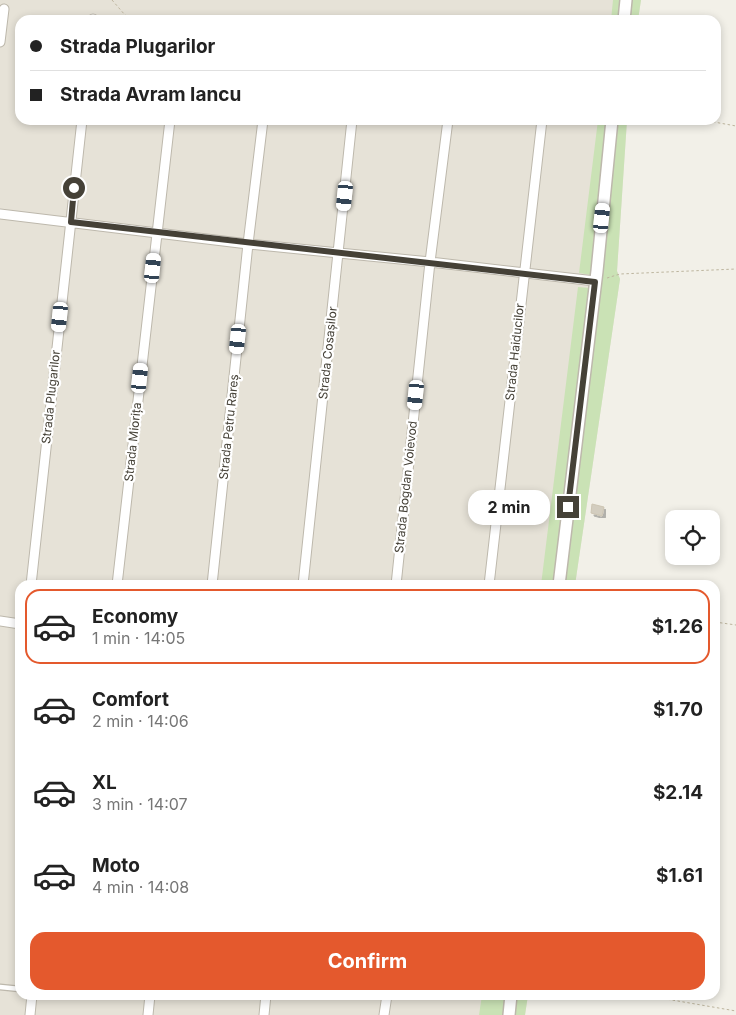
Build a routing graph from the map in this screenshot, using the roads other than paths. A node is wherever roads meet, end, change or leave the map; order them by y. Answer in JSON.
{"nodes":[{"id":1,"x":626,"y":0,"type":"edge"},
{"id":2,"x":4,"y":9,"type":"dead end"},
{"id":3,"x":624,"y":15,"type":"edge"},
{"id":4,"x":0,"y":42,"type":"edge"},
{"id":5,"x":81,"y":125,"type":"edge"},
{"id":6,"x":169,"y":125,"type":"edge"},
{"id":7,"x":262,"y":125,"type":"edge"},
{"id":8,"x":352,"y":125,"type":"edge"},
{"id":9,"x":447,"y":125,"type":"edge"},
{"id":10,"x":541,"y":125,"type":"edge"},
{"id":11,"x":611,"y":125,"type":"edge"},
{"id":12,"x":0,"y":214,"type":"edge"},
{"id":13,"x":71,"y":222,"type":"junction"},
{"id":14,"x":157,"y":232,"type":"junction"},
{"id":15,"x":248,"y":244,"type":"junction"},
{"id":16,"x":339,"y":253,"type":"junction"},
{"id":17,"x":430,"y":262,"type":"junction"},
{"id":18,"x":524,"y":274,"type":"junction"},
{"id":19,"x":595,"y":282,"type":"junction"},
{"id":20,"x":32,"y":580,"type":"edge"},
{"id":21,"x":118,"y":580,"type":"edge"},
{"id":22,"x":213,"y":580,"type":"edge"},
{"id":23,"x":304,"y":580,"type":"edge"},
{"id":24,"x":397,"y":580,"type":"edge"},
{"id":25,"x":490,"y":580,"type":"edge"},
{"id":26,"x":560,"y":580,"type":"edge"},
{"id":27,"x":0,"y":621,"type":"edge"},
{"id":28,"x":15,"y":623,"type":"edge"},
{"id":29,"x":0,"y":987,"type":"edge"},
{"id":30,"x":15,"y":988,"type":"edge"},
{"id":31,"x":32,"y":1000,"type":"edge"},
{"id":32,"x":150,"y":1000,"type":"edge"},
{"id":33,"x":266,"y":1000,"type":"edge"},
{"id":34,"x":386,"y":1000,"type":"edge"},
{"id":35,"x":510,"y":1000,"type":"edge"},
{"id":36,"x":30,"y":1015,"type":"edge"},
{"id":37,"x":148,"y":1015,"type":"edge"},
{"id":38,"x":264,"y":1015,"type":"edge"},
{"id":39,"x":384,"y":1015,"type":"edge"},
{"id":40,"x":508,"y":1015,"type":"edge"}],
"edges":[{"from":1,"to":3,"type":"street"},
{"from":2,"to":4,"type":"street"},
{"from":5,"to":13,"type":"street","name":"Strada Plugarilor"},
{"from":6,"to":14,"type":"street","name":"Strada Miorița"},
{"from":7,"to":15,"type":"street","name":"Strada Petru Rareș"},
{"from":8,"to":16,"type":"street","name":"Strada Cosașilor"},
{"from":9,"to":17,"type":"street","name":"Strada Bogdan Voievod"},
{"from":10,"to":18,"type":"street","name":"Strada Haiducilor"},
{"from":11,"to":19,"type":"street"},
{"from":12,"to":13,"type":"street"},
{"from":13,"to":14,"type":"street"},
{"from":13,"to":20,"type":"street","name":"Strada Plugarilor"},
{"from":14,"to":15,"type":"street"},
{"from":14,"to":21,"type":"street","name":"Strada Miorița"},
{"from":15,"to":16,"type":"street"},
{"from":15,"to":22,"type":"street","name":"Strada Petru Rareș"},
{"from":16,"to":17,"type":"street"},
{"from":16,"to":23,"type":"street","name":"Strada Cosașilor"},
{"from":17,"to":18,"type":"street"},
{"from":17,"to":24,"type":"street","name":"Strada Bogdan Voievod"},
{"from":18,"to":19,"type":"street"},
{"from":18,"to":25,"type":"street","name":"Strada Haiducilor"},
{"from":19,"to":26,"type":"street"},
{"from":27,"to":28,"type":"street"},
{"from":29,"to":30,"type":"lane"},
{"from":31,"to":36,"type":"street"},
{"from":32,"to":37,"type":"street"},
{"from":33,"to":38,"type":"street"},
{"from":34,"to":39,"type":"street"},
{"from":35,"to":40,"type":"street"}]}
